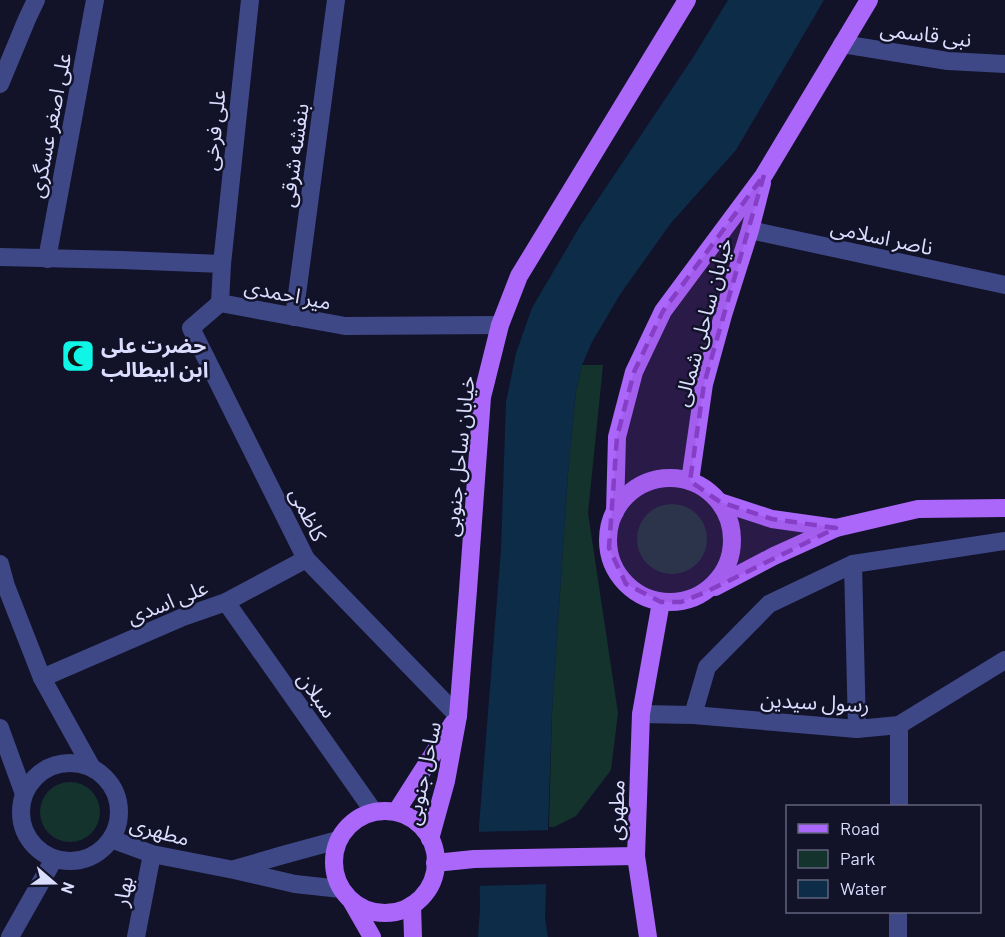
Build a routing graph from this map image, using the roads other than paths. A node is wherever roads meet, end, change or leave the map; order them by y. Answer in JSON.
{"nodes":[{"id":1,"x":36,"y":0,"type":"edge"},
{"id":2,"x":95,"y":0,"type":"edge"},
{"id":3,"x":250,"y":0,"type":"edge"},
{"id":4,"x":336,"y":0,"type":"edge"},
{"id":5,"x":687,"y":0,"type":"edge"},
{"id":6,"x":869,"y":0,"type":"edge"},
{"id":7,"x":842,"y":44,"type":"junction"},
{"id":8,"x":1005,"y":64,"type":"edge"},
{"id":9,"x":0,"y":84,"type":"edge"},
{"id":10,"x":764,"y":175,"type":"junction"},
{"id":11,"x":750,"y":230,"type":"junction"},
{"id":12,"x":0,"y":257,"type":"edge"},
{"id":13,"x":47,"y":259,"type":"junction"},
{"id":14,"x":222,"y":264,"type":"junction"},
{"id":15,"x":1005,"y":285,"type":"edge"},
{"id":16,"x":220,"y":303,"type":"junction"},
{"id":17,"x":294,"y":317,"type":"junction"},
{"id":18,"x":500,"y":325,"type":"junction"},
{"id":19,"x":690,"y":481,"type":"junction"},
{"id":20,"x":720,"y":502,"type":"junction"},
{"id":21,"x":1005,"y":508,"type":"edge"},
{"id":22,"x":615,"y":513,"type":"junction"},
{"id":23,"x":836,"y":528,"type":"junction"},
{"id":24,"x":1005,"y":541,"type":"edge"},
{"id":25,"x":306,"y":559,"type":"junction"},
{"id":26,"x":0,"y":564,"type":"edge"},
{"id":27,"x":853,"y":564,"type":"junction"},
{"id":28,"x":706,"y":592,"type":"junction"},
{"id":29,"x":226,"y":602,"type":"junction"},
{"id":30,"x":661,"y":602,"type":"junction"},
{"id":31,"x":1005,"y":660,"type":"edge"},
{"id":32,"x":42,"y":678,"type":"junction"},
{"id":33,"x":641,"y":714,"type":"junction"},
{"id":34,"x":693,"y":715,"type":"junction"},
{"id":35,"x":458,"y":716,"type":"junction"},
{"id":36,"x":899,"y":725,"type":"junction"},
{"id":37,"x":0,"y":728,"type":"edge"},
{"id":38,"x":857,"y":729,"type":"junction"},
{"id":39,"x":92,"y":768,"type":"junction"},
{"id":40,"x":24,"y":794,"type":"junction"},
{"id":41,"x":899,"y":805,"type":"edge"},
{"id":42,"x":374,"y":812,"type":"junction"},
{"id":43,"x":396,"y":812,"type":"junction"},
{"id":44,"x":111,"y":839,"type":"junction"},
{"id":45,"x":430,"y":839,"type":"junction"},
{"id":46,"x":338,"y":840,"type":"junction"},
{"id":47,"x":152,"y":854,"type":"junction"},
{"id":48,"x":636,"y":856,"type":"junction"},
{"id":49,"x":54,"y":858,"type":"junction"},
{"id":50,"x":435,"y":863,"type":"junction"},
{"id":51,"x":234,"y":870,"type":"junction"},
{"id":52,"x":346,"y":895,"type":"junction"},
{"id":53,"x":412,"y":905,"type":"junction"},
{"id":54,"x":898,"y":913,"type":"edge"},
{"id":55,"x":10,"y":937,"type":"edge"},
{"id":56,"x":136,"y":937,"type":"edge"},
{"id":57,"x":372,"y":937,"type":"edge"},
{"id":58,"x":413,"y":937,"type":"edge"},
{"id":59,"x":648,"y":937,"type":"edge"},
{"id":60,"x":898,"y":937,"type":"edge"}],
"edges":[{"from":1,"to":9,"type":"street"},
{"from":2,"to":13,"type":"street","name":"علی اصغر عسگری"},
{"from":3,"to":14,"type":"street","name":"علی فرخی"},
{"from":4,"to":17,"type":"street","name":"بنفشه شرقی"},
{"from":5,"to":18,"type":"main road","name":"خیابان ساحل جنوبی"},
{"from":6,"to":7,"type":"main road","name":"خیابان ساحلی شمالی"},
{"from":7,"to":8,"type":"street","name":"نبی قاسمی"},
{"from":7,"to":10,"type":"main road","name":"خیابان ساحلی شمالی"},
{"from":10,"to":11,"type":"main road","name":"خیابان ساحلی شمالی"},
{"from":10,"to":22,"type":"main road","name":"خیابان ساحلی شمالی"},
{"from":11,"to":15,"type":"street","name":"ناصر اسلامی"},
{"from":11,"to":19,"type":"main road","name":"خیابان ساحلی شمالی"},
{"from":12,"to":13,"type":"street","name":"میر احمدی"},
{"from":13,"to":14,"type":"street","name":"میر احمدی"},
{"from":14,"to":16,"type":"street","name":"میر احمدی"},
{"from":16,"to":17,"type":"street","name":"میر احمدی"},
{"from":16,"to":25,"type":"street","name":"کاظمی"},
{"from":17,"to":18,"type":"street","name":"میر احمدی"},
{"from":18,"to":35,"type":"main road","name":"خیابان ساحل جنوبی"},
{"from":19,"to":20,"type":"main road"},
{"from":19,"to":22,"type":"main road"},
{"from":20,"to":23,"type":"main road"},
{"from":20,"to":28,"type":"main road"},
{"from":21,"to":23,"type":"main road"},
{"from":22,"to":30,"type":"main road"},
{"from":23,"to":28,"type":"main road"},
{"from":24,"to":27,"type":"street"},
{"from":25,"to":29,"type":"street","name":"علی اسدی"},
{"from":25,"to":35,"type":"street","name":"کاظمی"},
{"from":26,"to":32,"type":"street"},
{"from":27,"to":34,"type":"street"},
{"from":27,"to":38,"type":"street"},
{"from":28,"to":30,"type":"main road"},
{"from":29,"to":32,"type":"street","name":"علی اسدی"},
{"from":29,"to":42,"type":"street","name":"سبلان"},
{"from":30,"to":33,"type":"main road","name":"مطهری"},
{"from":31,"to":36,"type":"street","name":"رسول سیدین"},
{"from":32,"to":39,"type":"street"},
{"from":33,"to":34,"type":"street","name":"رسول سیدین"},
{"from":33,"to":48,"type":"main road","name":"مطهری"},
{"from":34,"to":38,"type":"street","name":"رسول سیدین"},
{"from":35,"to":43,"type":"main road","name":"ساحل جنوبی"},
{"from":35,"to":45,"type":"main road","name":"ساحل جنوبی"},
{"from":36,"to":38,"type":"street","name":"رسول سیدین"},
{"from":36,"to":41,"type":"street"},
{"from":37,"to":40,"type":"street"},
{"from":39,"to":40,"type":"street"},
{"from":39,"to":44,"type":"street"},
{"from":40,"to":49,"type":"street"},
{"from":42,"to":43,"type":"main road"},
{"from":42,"to":46,"type":"main road"},
{"from":43,"to":45,"type":"main road"},
{"from":44,"to":47,"type":"street","name":"مطهری"},
{"from":44,"to":49,"type":"street"},
{"from":45,"to":50,"type":"main road"},
{"from":46,"to":51,"type":"street","name":"مطهری"},
{"from":46,"to":52,"type":"main road"},
{"from":47,"to":51,"type":"street","name":"مطهری"},
{"from":47,"to":56,"type":"street","name":"بهار"},
{"from":48,"to":50,"type":"main road","name":"مطهری"},
{"from":48,"to":59,"type":"main road"},
{"from":49,"to":55,"type":"street"},
{"from":50,"to":53,"type":"main road"},
{"from":51,"to":52,"type":"street","name":"مطهری"},
{"from":52,"to":53,"type":"main road"},
{"from":52,"to":57,"type":"main road"},
{"from":53,"to":58,"type":"main road"},
{"from":54,"to":60,"type":"street"}]}
